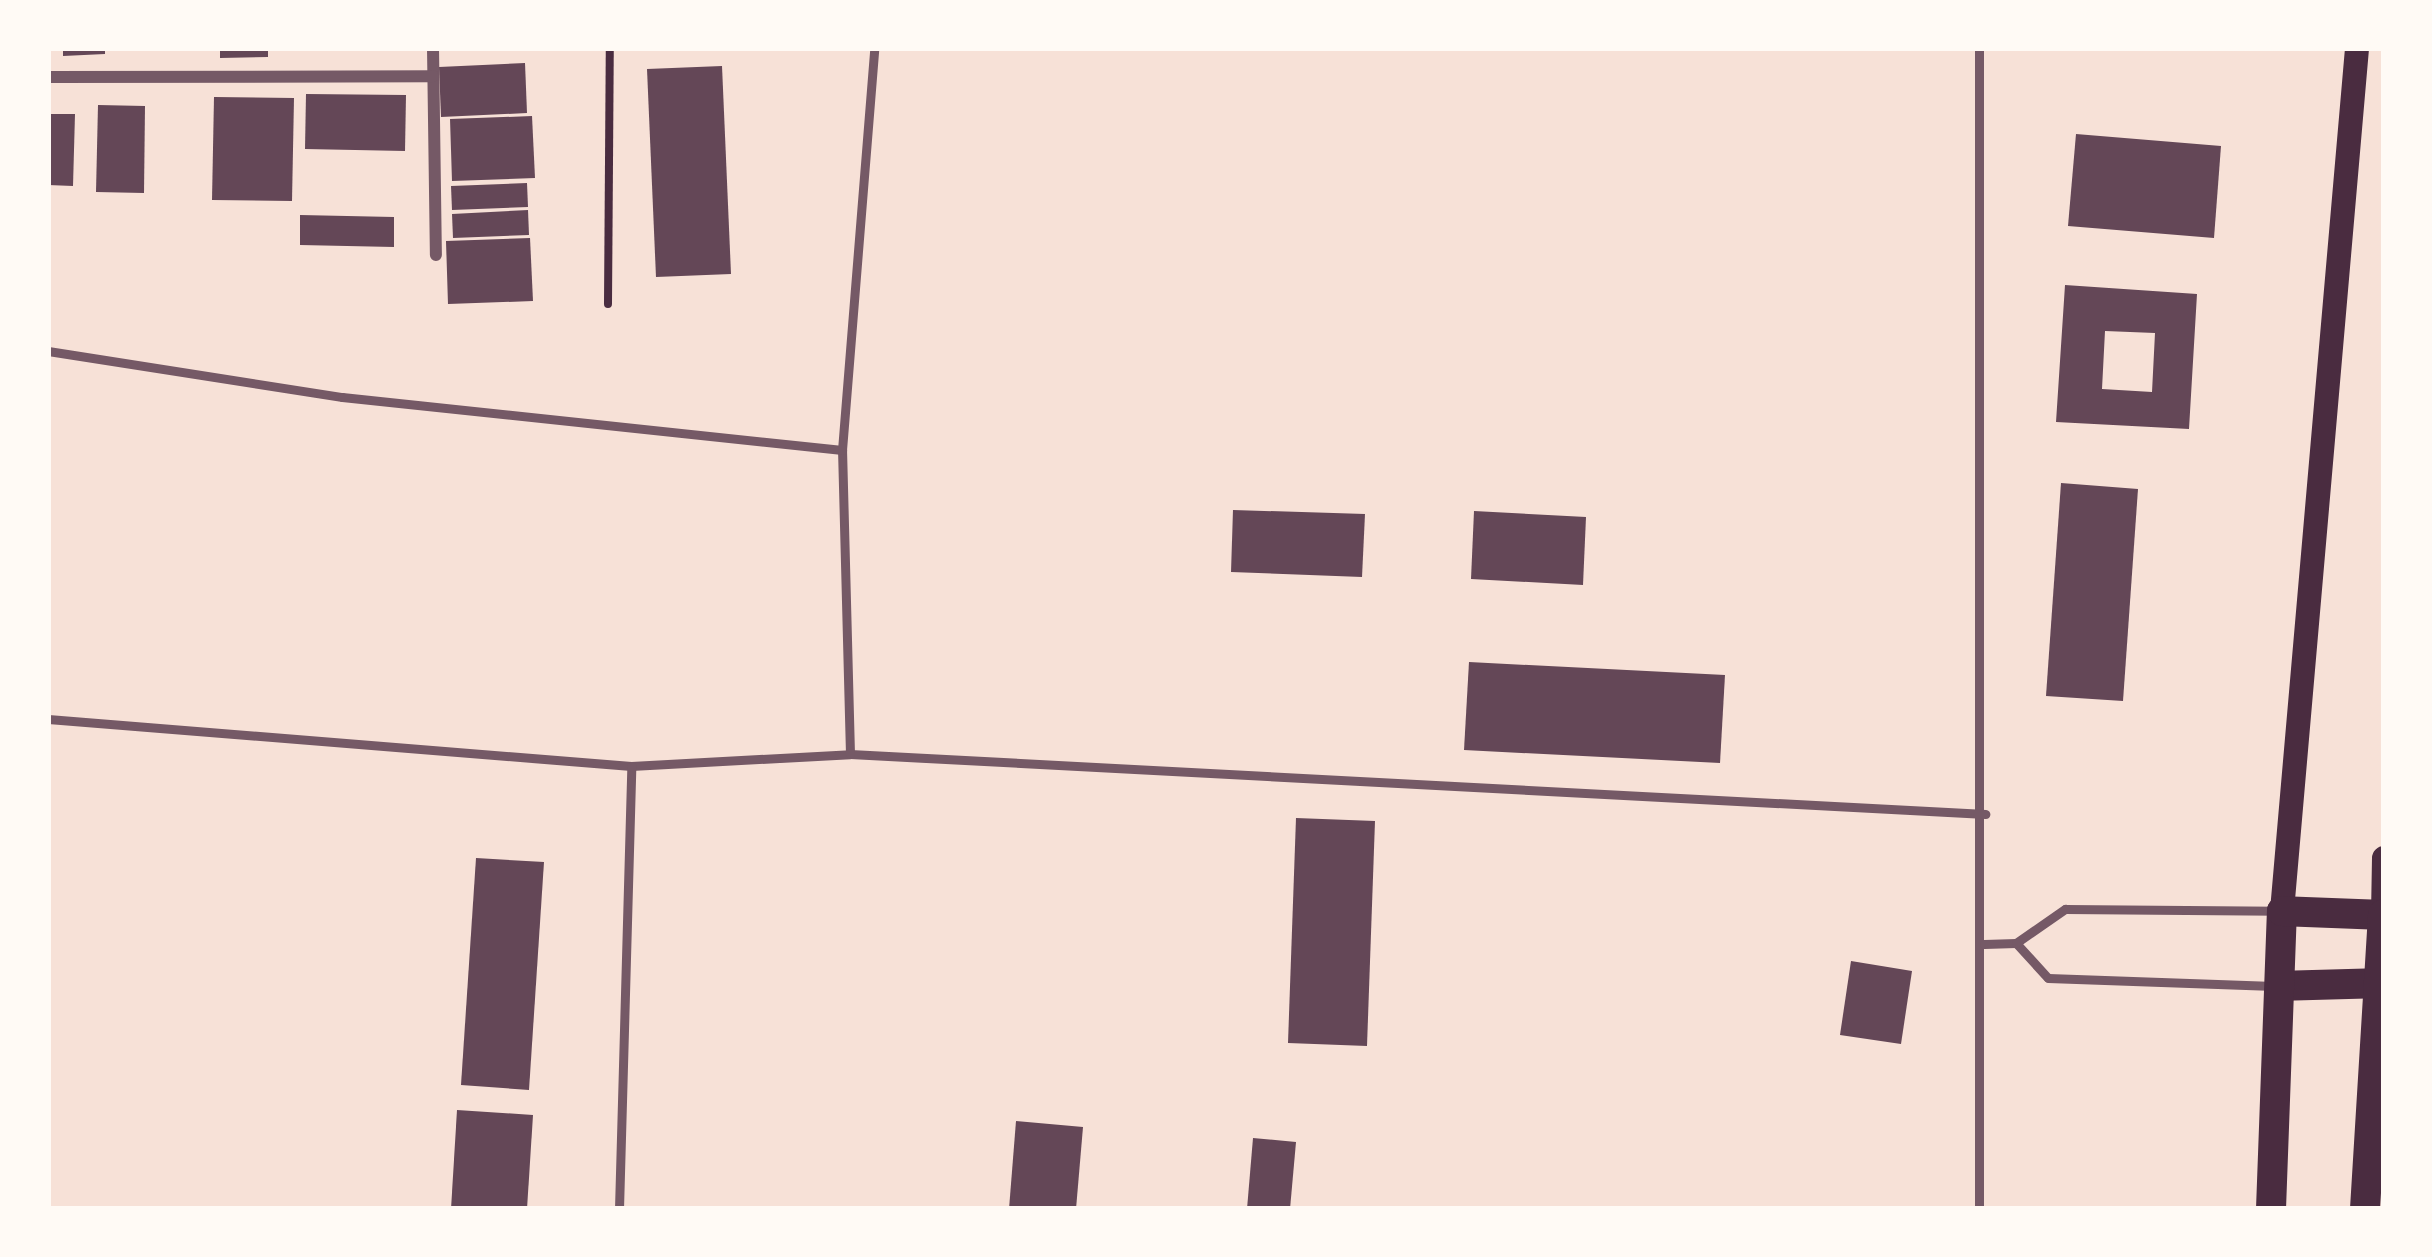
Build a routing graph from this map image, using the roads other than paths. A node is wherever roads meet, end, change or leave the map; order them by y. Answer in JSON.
{"nodes":[{"id":1,"x":433,"y":48,"type":"edge"},
{"id":2,"x":874,"y":48,"type":"edge"},
{"id":3,"x":1978,"y":48,"type":"edge"},
{"id":4,"x":2357,"y":48,"type":"edge"},
{"id":5,"x":433,"y":76,"type":"junction"},
{"id":6,"x":48,"y":77,"type":"edge"},
{"id":7,"x":436,"y":255,"type":"dead end"},
{"id":8,"x":48,"y":351,"type":"edge"},
{"id":9,"x":842,"y":450,"type":"junction"},
{"id":10,"x":48,"y":719,"type":"edge"},
{"id":11,"x":850,"y":754,"type":"junction"},
{"id":12,"x":631,"y":766,"type":"junction"},
{"id":13,"x":1984,"y":814,"type":"junction"},
{"id":14,"x":2384,"y":858,"type":"edge"},
{"id":15,"x":2282,"y":911,"type":"junction"},
{"id":16,"x":2384,"y":915,"type":"edge"},
{"id":17,"x":2016,"y":943,"type":"junction"},
{"id":18,"x":1984,"y":944,"type":"junction"},
{"id":19,"x":2382,"y":983,"type":"edge"},
{"id":20,"x":2280,"y":986,"type":"junction"},
{"id":21,"x":619,"y":1209,"type":"edge"},
{"id":22,"x":1979,"y":1209,"type":"edge"},
{"id":23,"x":2271,"y":1209,"type":"edge"},
{"id":24,"x":2365,"y":1209,"type":"edge"}],
"edges":[{"from":1,"to":5,"type":"street"},
{"from":2,"to":9,"type":"lane"},
{"from":3,"to":13,"type":"lane"},
{"from":4,"to":15,"type":"main road"},
{"from":5,"to":6,"type":"street"},
{"from":5,"to":7,"type":"street"},
{"from":8,"to":9,"type":"lane"},
{"from":9,"to":11,"type":"lane"},
{"from":10,"to":12,"type":"lane"},
{"from":11,"to":12,"type":"lane"},
{"from":11,"to":13,"type":"lane"},
{"from":12,"to":21,"type":"lane"},
{"from":13,"to":18,"type":"lane"},
{"from":14,"to":16,"type":"main road"},
{"from":15,"to":16,"type":"main road"},
{"from":15,"to":17,"type":"lane"},
{"from":15,"to":20,"type":"main road"},
{"from":16,"to":19,"type":"main road"},
{"from":17,"to":18,"type":"lane"},
{"from":17,"to":20,"type":"lane"},
{"from":18,"to":22,"type":"lane"},
{"from":19,"to":20,"type":"main road"},
{"from":19,"to":24,"type":"main road"},
{"from":20,"to":23,"type":"main road"}]}
